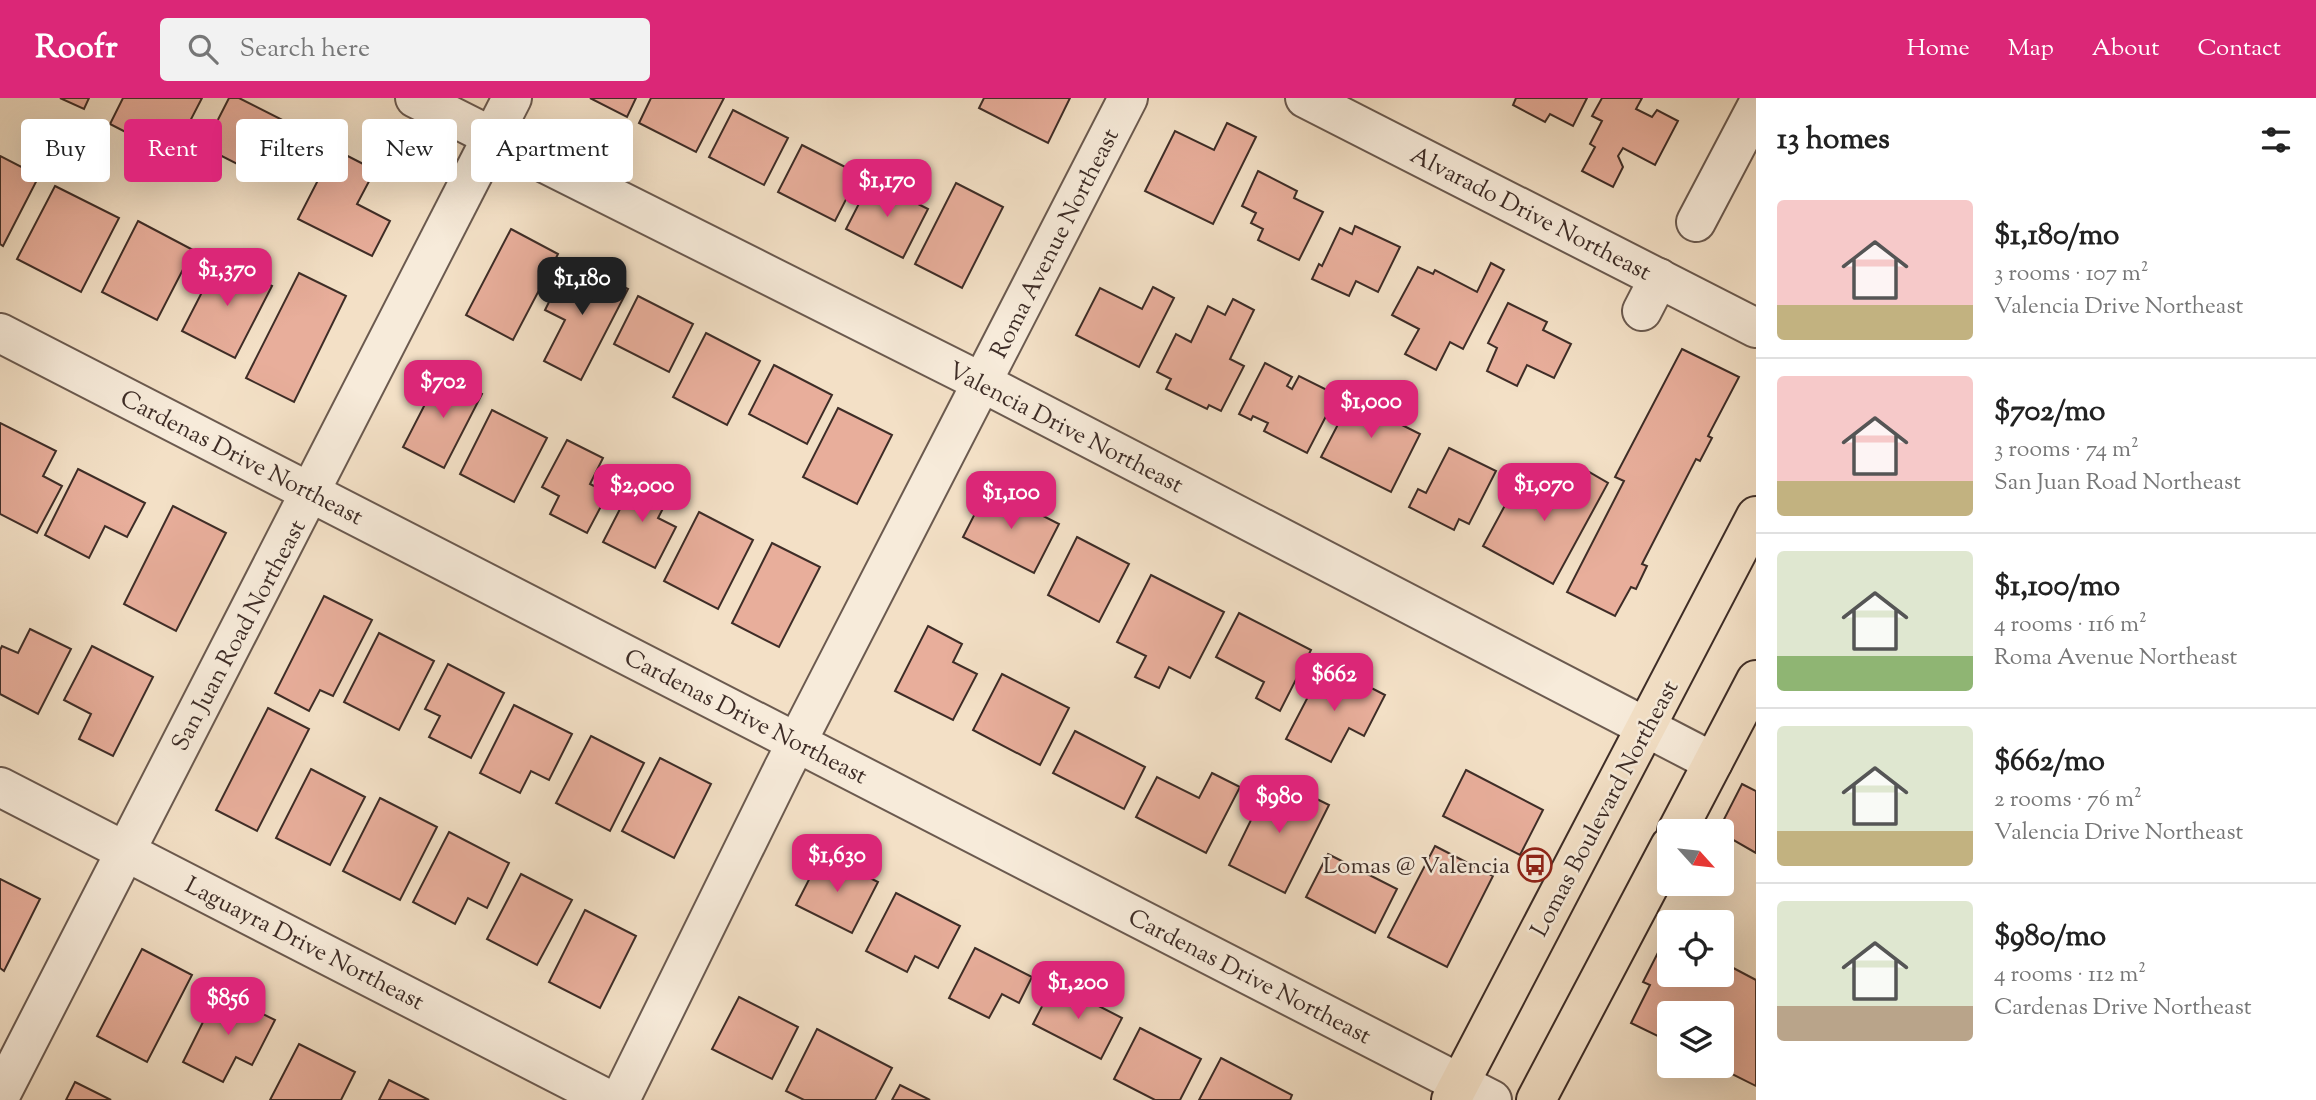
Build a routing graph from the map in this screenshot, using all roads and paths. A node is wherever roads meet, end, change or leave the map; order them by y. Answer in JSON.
{"nodes":[{"id":1,"x":415,"y":98,"type":"edge"},
{"id":2,"x":512,"y":98,"type":"edge"},
{"id":3,"x":1128,"y":98,"type":"edge"},
{"id":4,"x":1305,"y":98,"type":"edge"},
{"id":5,"x":1754,"y":115,"type":"edge"},
{"id":6,"x":501,"y":119,"type":"edge"},
{"id":7,"x":471,"y":127,"type":"edge"},
{"id":8,"x":471,"y":177,"type":"edge"},
{"id":9,"x":581,"y":182,"type":"edge"},
{"id":10,"x":1696,"y":222,"type":"dead end"},
{"id":11,"x":1755,"y":325,"type":"edge"},
{"id":12,"x":0,"y":333,"type":"edge"},
{"id":13,"x":983,"y":383,"type":"junction"},
{"id":14,"x":312,"y":492,"type":"junction"},
{"id":15,"x":1756,"y":516,"type":"edge"},
{"id":16,"x":1756,"y":680,"type":"edge"},
{"id":17,"x":1647,"y":728,"type":"junction"},
{"id":18,"x":797,"y":743,"type":"junction"},
{"id":19,"x":1713,"y":762,"type":"junction"},
{"id":20,"x":0,"y":787,"type":"edge"},
{"id":21,"x":1683,"y":819,"type":"edge"},
{"id":22,"x":125,"y":850,"type":"junction"},
{"id":23,"x":1657,"y":871,"type":"edge"},
{"id":24,"x":1467,"y":1095,"type":"edge"},
{"id":25,"x":0,"y":1096,"type":"edge"},
{"id":26,"x":609,"y":1100,"type":"edge"},
{"id":27,"x":620,"y":1100,"type":"edge"},
{"id":28,"x":1536,"y":1100,"type":"edge"}],
"edges":[{"from":1,"to":7,"type":"street","name":"Valencia Drive Northeast"},
{"from":2,"to":6,"type":"street","name":"San Juan Road Northeast"},
{"from":3,"to":13,"type":"street","name":"Roma Avenue Northeast"},
{"from":4,"to":11,"type":"street","name":"Alvarado Drive Northeast"},
{"from":5,"to":10,"type":"street"},
{"from":8,"to":14,"type":"street","name":"San Juan Road Northeast"},
{"from":9,"to":13,"type":"street","name":"Valencia Drive Northeast"},
{"from":12,"to":14,"type":"street","name":"Cardenas Drive Northeast"},
{"from":13,"to":17,"type":"street","name":"Valencia Drive Northeast"},
{"from":13,"to":18,"type":"street","name":"Roma Avenue Northeast"},
{"from":14,"to":18,"type":"street","name":"Cardenas Drive Northeast"},
{"from":14,"to":22,"type":"street","name":"San Juan Road Northeast"},
{"from":15,"to":17,"type":"main road","name":"Lomas Boulevard Northeast"},
{"from":16,"to":19,"type":"main road"},
{"from":17,"to":19,"type":"street","name":"Valencia Drive Northeast"},
{"from":17,"to":24,"type":"main road","name":"Lomas Boulevard Northeast"},
{"from":18,"to":24,"type":"street","name":"Cardenas Drive Northeast"},
{"from":18,"to":27,"type":"street","name":"Roma Avenue Northeast"},
{"from":19,"to":21,"type":"main road"},
{"from":20,"to":22,"type":"street","name":"Laguayra Drive Northeast"},
{"from":22,"to":25,"type":"street","name":"San Juan Road Northeast"},
{"from":22,"to":26,"type":"street","name":"Laguayra Drive Northeast"},
{"from":23,"to":28,"type":"main road"}]}
